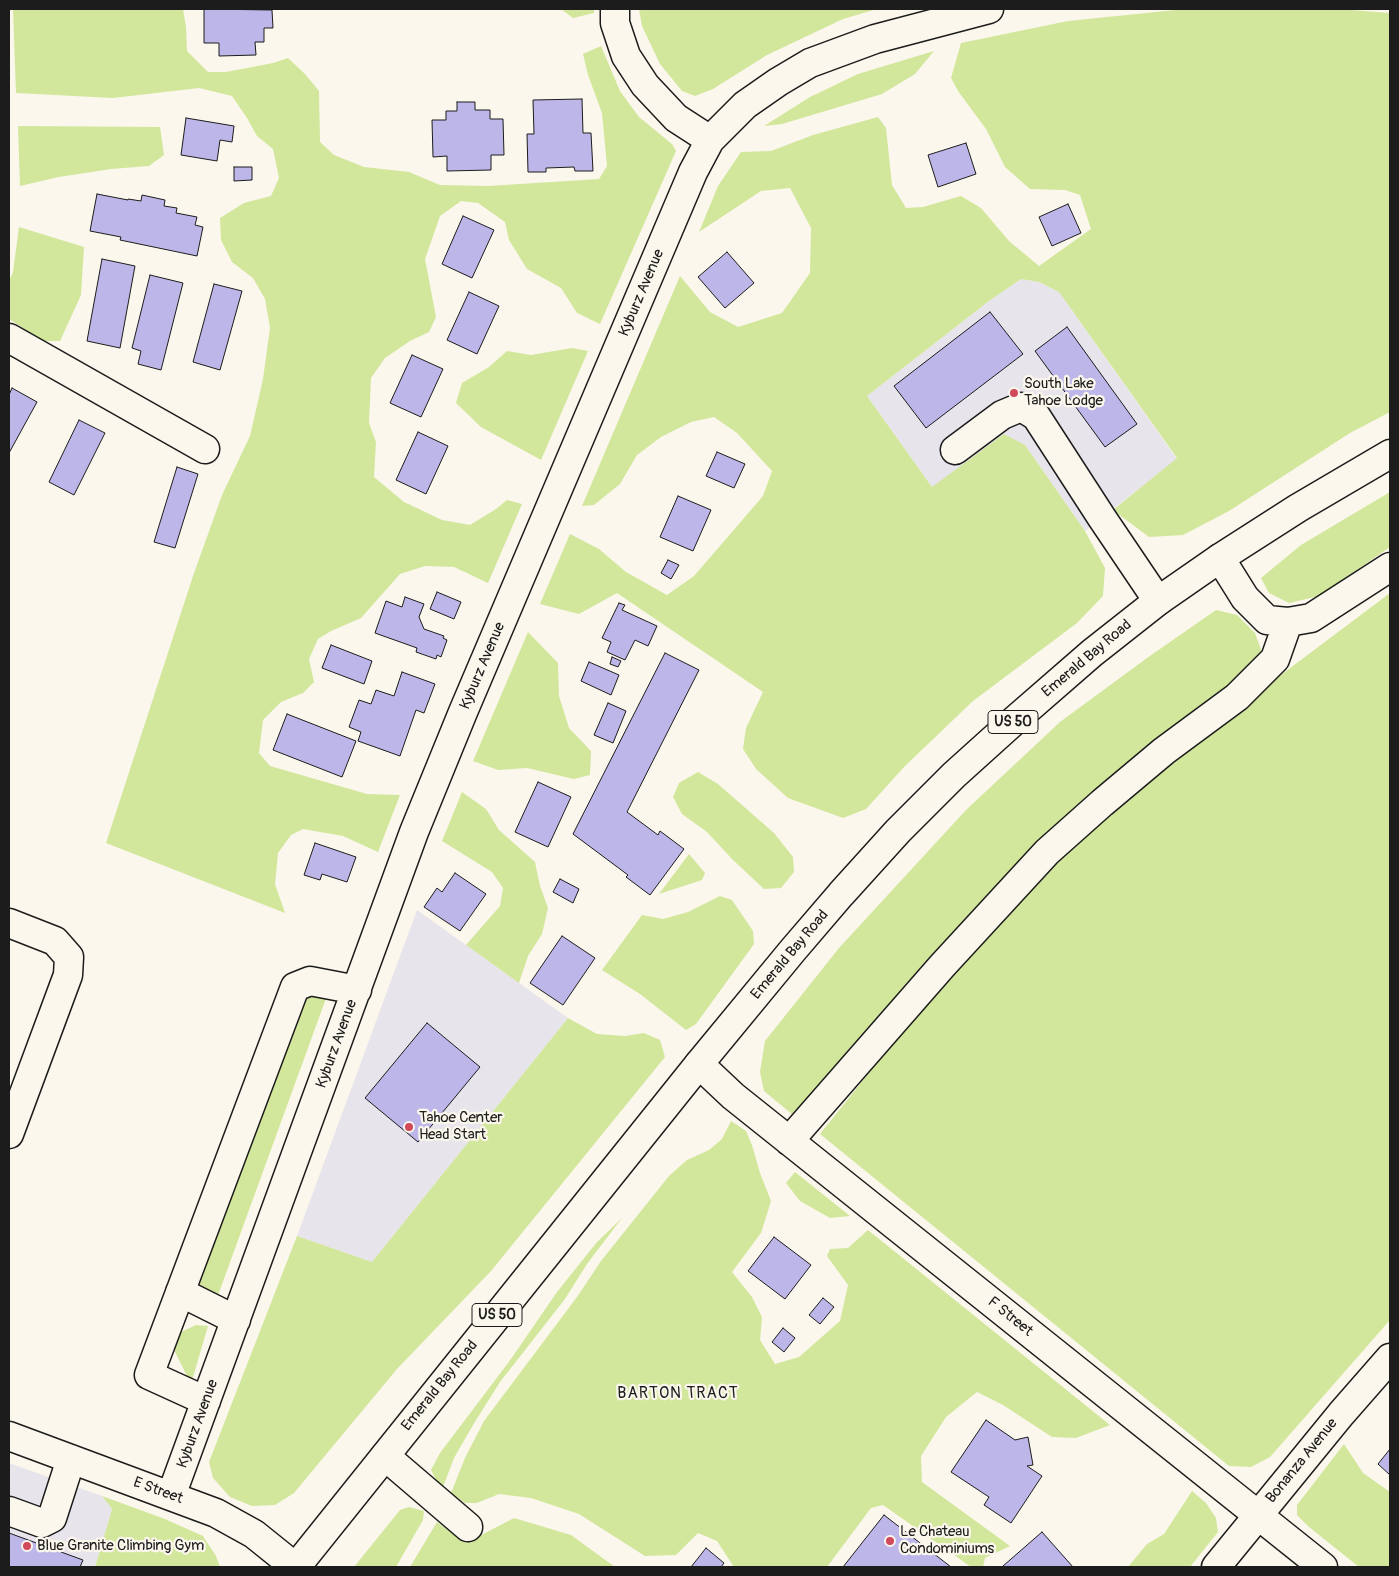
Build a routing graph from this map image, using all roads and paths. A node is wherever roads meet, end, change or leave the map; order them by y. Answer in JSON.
{"nodes":[{"id":1,"x":989,"y":9,"type":"edge"},
{"id":2,"x":615,"y":16,"type":"edge"},
{"id":3,"x":710,"y":140,"type":"junction"},
{"id":4,"x":9,"y":338,"type":"edge"},
{"id":5,"x":205,"y":449,"type":"dead end"},
{"id":6,"x":955,"y":450,"type":"dead end"},
{"id":7,"x":1390,"y":454,"type":"edge"},
{"id":8,"x":1220,"y":558,"type":"junction"},
{"id":9,"x":1390,"y":567,"type":"edge"},
{"id":10,"x":1158,"y":601,"type":"junction"},
{"id":11,"x":1288,"y":622,"type":"junction"},
{"id":12,"x":9,"y":923,"type":"edge"},
{"id":13,"x":357,"y":990,"type":"junction"},
{"id":14,"x":699,"y":1064,"type":"junction"},
{"id":15,"x":9,"y":1134,"type":"edge"},
{"id":16,"x":789,"y":1141,"type":"junction"},
{"id":17,"x":180,"y":1292,"type":"junction"},
{"id":18,"x":236,"y":1320,"type":"junction"},
{"id":19,"x":1390,"y":1358,"type":"edge"},
{"id":20,"x":206,"y":1401,"type":"junction"},
{"id":21,"x":9,"y":1436,"type":"edge"},
{"id":22,"x":385,"y":1456,"type":"junction"},
{"id":23,"x":71,"y":1459,"type":"junction"},
{"id":24,"x":171,"y":1496,"type":"junction"},
{"id":25,"x":9,"y":1511,"type":"edge"},
{"id":26,"x":1257,"y":1516,"type":"junction"},
{"id":27,"x":468,"y":1527,"type":"dead end"},
{"id":28,"x":296,"y":1567,"type":"edge"},
{"id":29,"x":1216,"y":1567,"type":"edge"},
{"id":30,"x":1322,"y":1567,"type":"edge"}],
"edges":[{"from":1,"to":3,"type":"main road","name":"Kyburz Avenue"},
{"from":2,"to":3,"type":"main road"},
{"from":3,"to":13,"type":"main road","name":"Kyburz Avenue"},
{"from":4,"to":5,"type":"main road"},
{"from":6,"to":10,"type":"main road"},
{"from":7,"to":8,"type":"main road","name":"Emerald Bay Road","number":"US 50"},
{"from":8,"to":10,"type":"main road","name":"Emerald Bay Road","number":"US 50"},
{"from":8,"to":11,"type":"main road"},
{"from":9,"to":11,"type":"main road"},
{"from":10,"to":14,"type":"main road","name":"Emerald Bay Road","number":"US 50"},
{"from":11,"to":16,"type":"main road"},
{"from":12,"to":15,"type":"main road"},
{"from":13,"to":17,"type":"main road"},
{"from":13,"to":18,"type":"main road","name":"Kyburz Avenue"},
{"from":14,"to":16,"type":"main road","name":"F Street"},
{"from":14,"to":22,"type":"main road","name":"Emerald Bay Road","number":"US 50"},
{"from":16,"to":26,"type":"main road","name":"F Street"},
{"from":17,"to":18,"type":"main road"},
{"from":17,"to":20,"type":"main road"},
{"from":18,"to":20,"type":"main road","name":"Kyburz Avenue"},
{"from":19,"to":26,"type":"main road","name":"Bonanza Avenue"},
{"from":20,"to":24,"type":"main road","name":"Kyburz Avenue"},
{"from":21,"to":23,"type":"main road","name":"E Street"},
{"from":22,"to":27,"type":"main road"},
{"from":22,"to":28,"type":"main road","name":"Emerald Bay Road","number":"US 50"},
{"from":23,"to":24,"type":"main road","name":"E Street"},
{"from":23,"to":25,"type":"main road"},
{"from":24,"to":28,"type":"main road","name":"E Street"},
{"from":26,"to":29,"type":"main road","name":"Bonanza Avenue"},
{"from":26,"to":30,"type":"main road","name":"F Street"}]}
